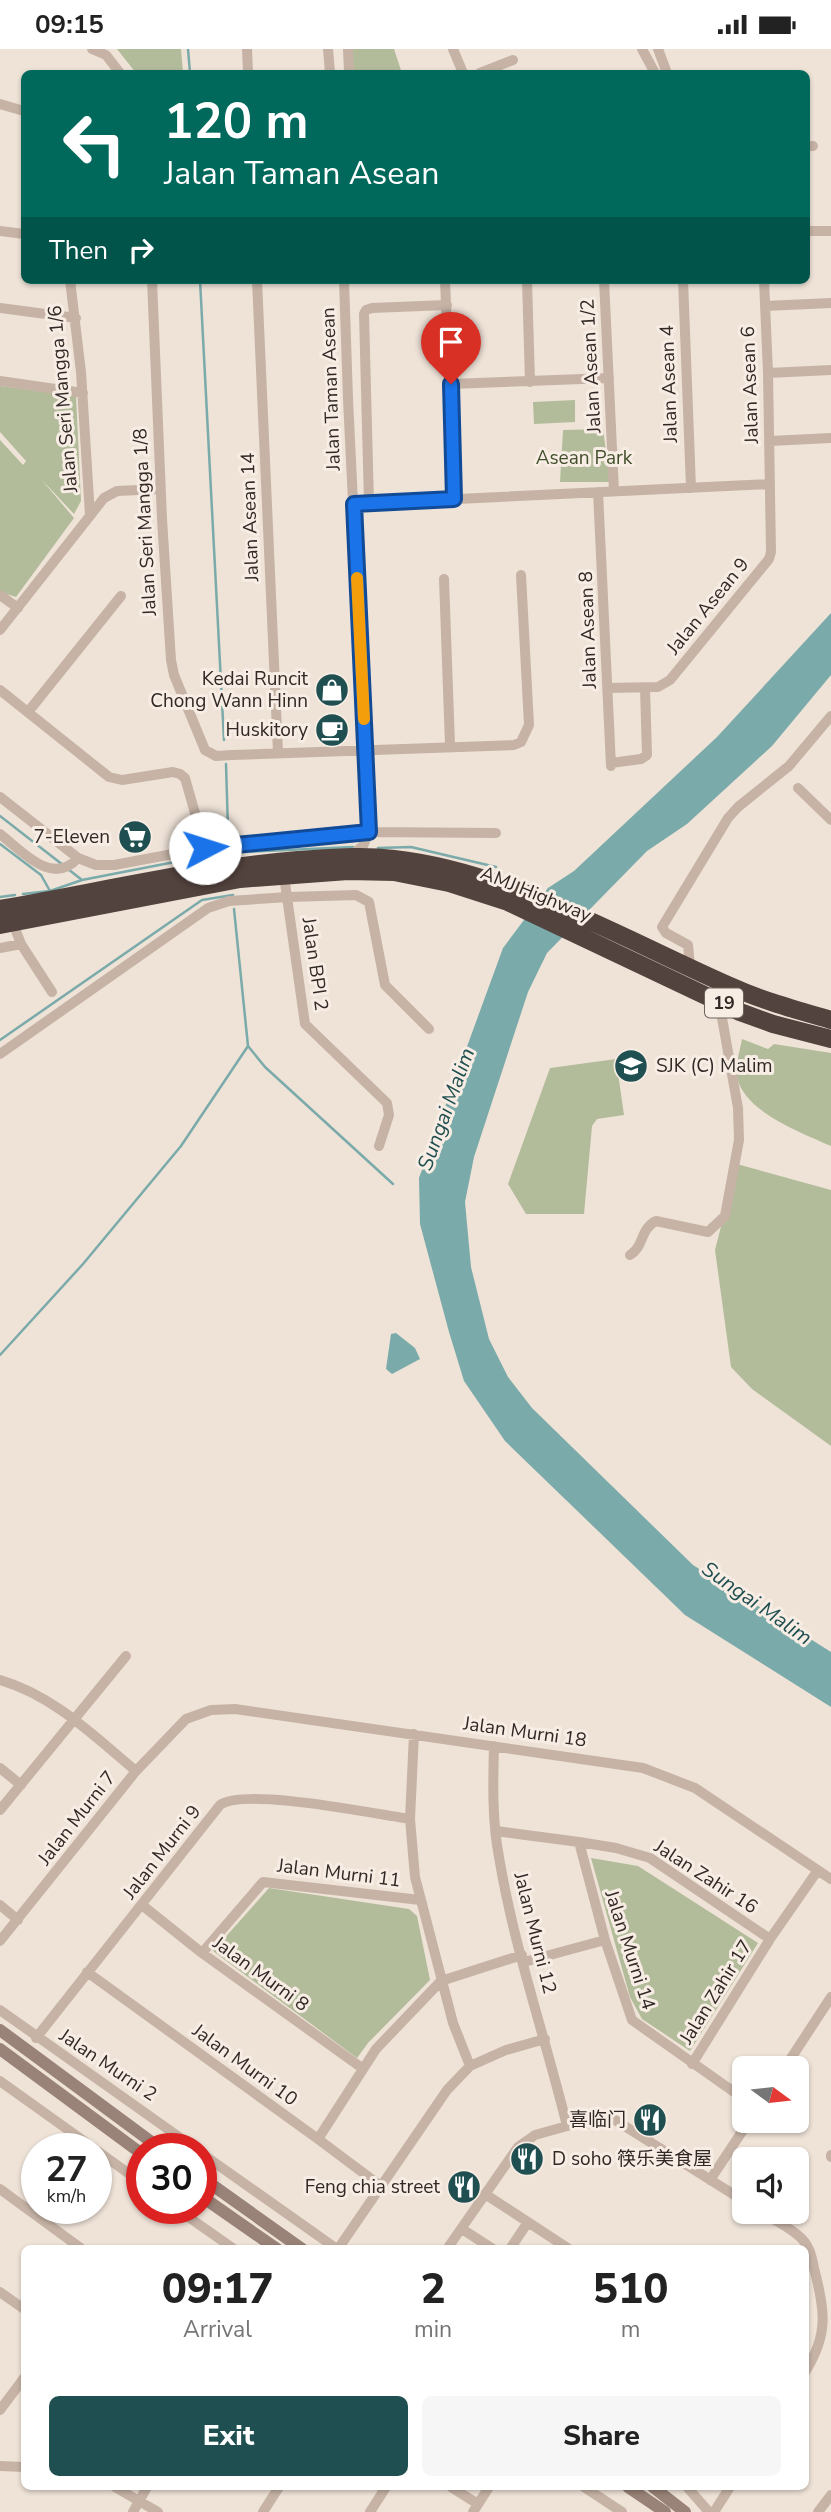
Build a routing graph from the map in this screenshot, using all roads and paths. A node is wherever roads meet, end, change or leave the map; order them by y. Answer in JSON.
{"nodes":[{"id":1,"x":92,"y":49,"type":"edge"},
{"id":2,"x":247,"y":49,"type":"edge"},
{"id":3,"x":328,"y":49,"type":"edge"},
{"id":4,"x":348,"y":49,"type":"edge"},
{"id":5,"x":453,"y":49,"type":"edge"},
{"id":6,"x":642,"y":49,"type":"edge"},
{"id":7,"x":658,"y":49,"type":"edge"},
{"id":8,"x":513,"y":60,"type":"dead end"},
{"id":9,"x":118,"y":70,"type":"edge"},
{"id":10,"x":248,"y":70,"type":"edge"},
{"id":11,"x":330,"y":70,"type":"edge"},
{"id":12,"x":349,"y":70,"type":"edge"},
{"id":13,"x":462,"y":70,"type":"edge"},
{"id":14,"x":488,"y":70,"type":"edge"},
{"id":15,"x":653,"y":70,"type":"edge"},
{"id":16,"x":666,"y":70,"type":"edge"},
{"id":17,"x":0,"y":104,"type":"edge"},
{"id":18,"x":21,"y":110,"type":"edge"},
{"id":19,"x":810,"y":230,"type":"edge"},
{"id":20,"x":0,"y":231,"type":"edge"},
{"id":21,"x":831,"y":231,"type":"edge"},
{"id":22,"x":21,"y":234,"type":"edge"},
{"id":23,"x":71,"y":284,"type":"edge"},
{"id":24,"x":152,"y":284,"type":"edge"},
{"id":25,"x":257,"y":284,"type":"edge"},
{"id":26,"x":344,"y":284,"type":"edge"},
{"id":27,"x":445,"y":284,"type":"edge"},
{"id":28,"x":527,"y":284,"type":"edge"},
{"id":29,"x":604,"y":284,"type":"edge"},
{"id":30,"x":682,"y":284,"type":"edge"},
{"id":31,"x":764,"y":284,"type":"edge"},
{"id":32,"x":831,"y":303,"type":"edge"},
{"id":33,"x":447,"y":305,"type":"junction"},
{"id":34,"x":765,"y":306,"type":"junction"},
{"id":35,"x":0,"y":309,"type":"edge"},
{"id":36,"x":76,"y":318,"type":"junction"},
{"id":37,"x":831,"y":370,"type":"edge"},
{"id":38,"x":768,"y":373,"type":"junction"},
{"id":39,"x":609,"y":378,"type":"junction"},
{"id":40,"x":0,"y":381,"type":"edge"},
{"id":41,"x":530,"y":382,"type":"junction"},
{"id":42,"x":451,"y":384,"type":"junction"},
{"id":43,"x":83,"y":393,"type":"junction"},
{"id":44,"x":831,"y":438,"type":"edge"},
{"id":45,"x":770,"y":441,"type":"junction"},
{"id":46,"x":770,"y":486,"type":"junction"},
{"id":47,"x":691,"y":488,"type":"junction"},
{"id":48,"x":160,"y":489,"type":"junction"},
{"id":49,"x":614,"y":491,"type":"junction"},
{"id":50,"x":598,"y":492,"type":"junction"},
{"id":51,"x":454,"y":499,"type":"junction"},
{"id":52,"x":369,"y":503,"type":"junction"},
{"id":53,"x":354,"y":504,"type":"junction"},
{"id":54,"x":90,"y":515,"type":"junction"},
{"id":55,"x":522,"y":575,"type":"dead end"},
{"id":56,"x":444,"y":579,"type":"dead end"},
{"id":57,"x":0,"y":595,"type":"edge"},
{"id":58,"x":121,"y":596,"type":"dead end"},
{"id":59,"x":18,"y":608,"type":"junction"},
{"id":60,"x":0,"y":630,"type":"edge"},
{"id":61,"x":607,"y":688,"type":"junction"},
{"id":62,"x":645,"y":688,"type":"junction"},
{"id":63,"x":0,"y":690,"type":"edge"},
{"id":64,"x":29,"y":712,"type":"junction"},
{"id":65,"x":831,"y":716,"type":"edge"},
{"id":66,"x":450,"y":745,"type":"junction"},
{"id":67,"x":365,"y":750,"type":"junction"},
{"id":68,"x":278,"y":754,"type":"junction"},
{"id":69,"x":798,"y":788,"type":"dead end"},
{"id":70,"x":0,"y":797,"type":"edge"},
{"id":71,"x":831,"y":820,"type":"edge"},
{"id":72,"x":369,"y":832,"type":"junction"},
{"id":73,"x":496,"y":833,"type":"dead end"},
{"id":74,"x":0,"y":834,"type":"edge"},
{"id":75,"x":205,"y":848,"type":"junction"},
{"id":76,"x":339,"y":857,"type":"junction"},
{"id":77,"x":382,"y":858,"type":"junction"},
{"id":78,"x":74,"y":862,"type":"junction"},
{"id":79,"x":284,"y":876,"type":"junction"},
{"id":80,"x":510,"y":895,"type":"junction"},
{"id":81,"x":288,"y":897,"type":"junction"},
{"id":82,"x":0,"y":909,"type":"edge"},
{"id":83,"x":7,"y":924,"type":"edge"},
{"id":84,"x":21,"y":944,"type":"junction"},
{"id":85,"x":624,"y":946,"type":"junction"},
{"id":86,"x":0,"y":948,"type":"edge"},
{"id":87,"x":690,"y":966,"type":"junction"},
{"id":88,"x":52,"y":992,"type":"dead end"},
{"id":89,"x":719,"y":1001,"type":"junction"},
{"id":90,"x":831,"y":1020,"type":"edge"},
{"id":91,"x":429,"y":1029,"type":"dead end"},
{"id":92,"x":831,"y":1038,"type":"edge"},
{"id":93,"x":0,"y":1053,"type":"edge"},
{"id":94,"x":379,"y":1146,"type":"dead end"},
{"id":95,"x":630,"y":1255,"type":"dead end"},
{"id":96,"x":126,"y":1656,"type":"dead end"},
{"id":97,"x":0,"y":1680,"type":"edge"},
{"id":98,"x":73,"y":1719,"type":"junction"},
{"id":99,"x":186,"y":1719,"type":"joint"},
{"id":100,"x":414,"y":1734,"type":"junction"},
{"id":101,"x":494,"y":1746,"type":"junction"},
{"id":102,"x":0,"y":1768,"type":"edge"},
{"id":103,"x":136,"y":1770,"type":"junction"},
{"id":104,"x":21,"y":1785,"type":"junction"},
{"id":105,"x":0,"y":1810,"type":"edge"},
{"id":106,"x":410,"y":1819,"type":"junction"},
{"id":107,"x":496,"y":1831,"type":"junction"},
{"id":108,"x":579,"y":1842,"type":"junction"},
{"id":109,"x":818,"y":1870,"type":"junction"},
{"id":110,"x":831,"y":1879,"type":"edge"},
{"id":111,"x":420,"y":1900,"type":"junction"},
{"id":112,"x":0,"y":1905,"type":"edge"},
{"id":113,"x":142,"y":1905,"type":"junction"},
{"id":114,"x":19,"y":1920,"type":"junction"},
{"id":115,"x":770,"y":1939,"type":"junction"},
{"id":116,"x":605,"y":1940,"type":"junction"},
{"id":117,"x":0,"y":1941,"type":"edge"},
{"id":118,"x":202,"y":1953,"type":"junction"},
{"id":119,"x":523,"y":1958,"type":"junction"},
{"id":120,"x":87,"y":1972,"type":"junction"},
{"id":121,"x":441,"y":1981,"type":"junction"},
{"id":122,"x":831,"y":1997,"type":"edge"},
{"id":123,"x":0,"y":2010,"type":"edge"},
{"id":124,"x":0,"y":2030,"type":"edge"},
{"id":125,"x":36,"y":2038,"type":"junction"},
{"id":126,"x":545,"y":2039,"type":"junction"},
{"id":127,"x":0,"y":2049,"type":"edge"},
{"id":128,"x":792,"y":2056,"type":"edge"},
{"id":129,"x":692,"y":2064,"type":"junction"},
{"id":130,"x":470,"y":2066,"type":"junction"},
{"id":131,"x":362,"y":2068,"type":"junction"},
{"id":132,"x":0,"y":2081,"type":"edge"},
{"id":133,"x":732,"y":2091,"type":"edge"},
{"id":134,"x":567,"y":2126,"type":"junction"},
{"id":135,"x":73,"y":2133,"type":"edge"},
{"id":136,"x":139,"y":2133,"type":"edge"},
{"id":137,"x":173,"y":2133,"type":"edge"},
{"id":138,"x":741,"y":2133,"type":"edge"},
{"id":139,"x":318,"y":2139,"type":"junction"},
{"id":140,"x":126,"y":2142,"type":"edge"},
{"id":141,"x":217,"y":2164,"type":"edge"},
{"id":142,"x":710,"y":2180,"type":"junction"},
{"id":143,"x":382,"y":2187,"type":"junction"},
{"id":144,"x":217,"y":2188,"type":"edge"},
{"id":145,"x":0,"y":2189,"type":"edge"},
{"id":146,"x":485,"y":2194,"type":"junction"},
{"id":147,"x":732,"y":2194,"type":"edge"},
{"id":148,"x":217,"y":2207,"type":"edge"},
{"id":149,"x":528,"y":2222,"type":"junction"},
{"id":150,"x":198,"y":2224,"type":"edge"},
{"id":151,"x":779,"y":2224,"type":"edge"},
{"id":152,"x":462,"y":2228,"type":"junction"},
{"id":153,"x":77,"y":2245,"type":"edge"},
{"id":154,"x":228,"y":2245,"type":"edge"},
{"id":155,"x":271,"y":2245,"type":"edge"},
{"id":156,"x":296,"y":2245,"type":"edge"},
{"id":157,"x":331,"y":2245,"type":"edge"},
{"id":158,"x":340,"y":2245,"type":"edge"},
{"id":159,"x":450,"y":2245,"type":"edge"},
{"id":160,"x":488,"y":2245,"type":"edge"},
{"id":161,"x":513,"y":2245,"type":"edge"},
{"id":162,"x":563,"y":2245,"type":"edge"},
{"id":163,"x":806,"y":2245,"type":"edge"},
{"id":164,"x":809,"y":2250,"type":"edge"},
{"id":165,"x":0,"y":2292,"type":"edge"},
{"id":166,"x":827,"y":2299,"type":"edge"},
{"id":167,"x":21,"y":2307,"type":"edge"},
{"id":168,"x":809,"y":2366,"type":"edge"},
{"id":169,"x":21,"y":2382,"type":"edge"},
{"id":170,"x":0,"y":2410,"type":"edge"},
{"id":171,"x":0,"y":2466,"type":"edge"},
{"id":172,"x":21,"y":2467,"type":"edge"},
{"id":173,"x":121,"y":2490,"type":"edge"},
{"id":174,"x":145,"y":2490,"type":"edge"},
{"id":175,"x":277,"y":2490,"type":"edge"},
{"id":176,"x":384,"y":2490,"type":"edge"},
{"id":177,"x":454,"y":2490,"type":"edge"},
{"id":178,"x":487,"y":2490,"type":"edge"},
{"id":179,"x":589,"y":2490,"type":"edge"},
{"id":180,"x":632,"y":2490,"type":"edge"},
{"id":181,"x":657,"y":2490,"type":"edge"},
{"id":182,"x":690,"y":2490,"type":"edge"},
{"id":183,"x":728,"y":2490,"type":"edge"},
{"id":184,"x":831,"y":2495,"type":"edge"},
{"id":185,"x":139,"y":2500,"type":"junction"},
{"id":186,"x":475,"y":2508,"type":"edge"},
{"id":187,"x":821,"y":2511,"type":"edge"},
{"id":188,"x":133,"y":2512,"type":"edge"},
{"id":189,"x":158,"y":2512,"type":"edge"},
{"id":190,"x":263,"y":2512,"type":"edge"},
{"id":191,"x":370,"y":2512,"type":"edge"},
{"id":192,"x":622,"y":2512,"type":"edge"},
{"id":193,"x":665,"y":2512,"type":"edge"},
{"id":194,"x":685,"y":2512,"type":"edge"},
{"id":195,"x":711,"y":2512,"type":"edge"}],
"edges":[{"from":1,"to":9,"type":"street"},
{"from":2,"to":10,"type":"street"},
{"from":3,"to":11,"type":"street"},
{"from":4,"to":12,"type":"street"},
{"from":5,"to":13,"type":"street"},
{"from":6,"to":15,"type":"street"},
{"from":7,"to":16,"type":"street"},
{"from":8,"to":14,"type":"street"},
{"from":17,"to":18,"type":"street"},
{"from":19,"to":21,"type":"street"},
{"from":20,"to":22,"type":"street"},
{"from":23,"to":36,"type":"street","name":"Jalan Seri Mangga 1/6"},
{"from":24,"to":48,"type":"street","name":"Jalan Seri Mangga 1/8"},
{"from":25,"to":68,"type":"street","name":"Jalan Asean 14"},
{"from":26,"to":53,"type":"street","name":"Jalan Taman Asean"},
{"from":27,"to":33,"type":"street"},
{"from":28,"to":41,"type":"street"},
{"from":29,"to":39,"type":"street","name":"Jalan Asean 1/2"},
{"from":30,"to":47,"type":"street","name":"Jalan Asean 4"},
{"from":31,"to":34,"type":"street","name":"Jalan Asean 6"},
{"from":32,"to":34,"type":"street"},
{"from":33,"to":42,"type":"street"},
{"from":33,"to":52,"type":"street"},
{"from":34,"to":38,"type":"street","name":"Jalan Asean 6"},
{"from":35,"to":36,"type":"street"},
{"from":36,"to":43,"type":"street","name":"Jalan Seri Mangga 1/6"},
{"from":37,"to":38,"type":"street"},
{"from":38,"to":45,"type":"street","name":"Jalan Asean 6"},
{"from":39,"to":41,"type":"street"},
{"from":39,"to":49,"type":"street","name":"Jalan Asean 1/2"},
{"from":40,"to":43,"type":"street"},
{"from":41,"to":42,"type":"street"},
{"from":42,"to":51,"type":"street"},
{"from":43,"to":54,"type":"street","name":"Jalan Seri Mangga 1/6"},
{"from":44,"to":45,"type":"street"},
{"from":45,"to":46,"type":"street","name":"Jalan Asean 6"},
{"from":46,"to":47,"type":"street"},
{"from":46,"to":62,"type":"street","name":"Jalan Asean 9"},
{"from":47,"to":49,"type":"street"},
{"from":48,"to":54,"type":"street"},
{"from":48,"to":68,"type":"street","name":"Jalan Seri Mangga 1/8"},
{"from":49,"to":50,"type":"street"},
{"from":50,"to":51,"type":"street"},
{"from":50,"to":61,"type":"street","name":"Jalan Asean 8"},
{"from":51,"to":52,"type":"street"},
{"from":52,"to":53,"type":"street"},
{"from":53,"to":67,"type":"street","name":"Jalan Taman Asean"},
{"from":54,"to":59,"type":"street"},
{"from":55,"to":66,"type":"street"},
{"from":56,"to":66,"type":"street"},
{"from":57,"to":59,"type":"street"},
{"from":58,"to":64,"type":"street"},
{"from":59,"to":60,"type":"street"},
{"from":61,"to":62,"type":"street","name":"Jalan Asean 9"},
{"from":61,"to":62,"type":"street","name":"Jalan Asean 8"},
{"from":63,"to":64,"type":"street"},
{"from":64,"to":75,"type":"street"},
{"from":65,"to":87,"type":"street"},
{"from":66,"to":67,"type":"street"},
{"from":67,"to":68,"type":"street"},
{"from":67,"to":72,"type":"street","name":"Jalan Taman Asean"},
{"from":69,"to":71,"type":"street"},
{"from":70,"to":78,"type":"street"},
{"from":72,"to":73,"type":"street"},
{"from":72,"to":75,"type":"street"},
{"from":72,"to":76,"type":"street"},
{"from":72,"to":77,"type":"street"},
{"from":74,"to":78,"type":"street"},
{"from":75,"to":78,"type":"street"},
{"from":76,"to":77,"type":"highway","name":"AMJ Highway","number":"19"},
{"from":76,"to":82,"type":"highway","name":"AMJ Highway","number":"19"},
{"from":77,"to":80,"type":"highway","name":"AMJ Highway","number":"19"},
{"from":79,"to":80,"type":"highway","name":"AMJ Highway","number":"19"},
{"from":79,"to":81,"type":"street","name":"Jalan BPI 2"},
{"from":79,"to":83,"type":"highway","name":"AMJ Highway","number":"19"},
{"from":80,"to":85,"type":"highway","name":"AMJ Highway","number":"19"},
{"from":81,"to":91,"type":"street"},
{"from":81,"to":93,"type":"street"},
{"from":81,"to":94,"type":"street","name":"Jalan BPI 2"},
{"from":83,"to":84,"type":"street"},
{"from":84,"to":86,"type":"street"},
{"from":84,"to":88,"type":"street"},
{"from":85,"to":87,"type":"highway","name":"AMJ Highway","number":"19"},
{"from":85,"to":89,"type":"highway","name":"AMJ Highway","number":"19"},
{"from":87,"to":90,"type":"highway","name":"AMJ Highway","number":"19"},
{"from":89,"to":92,"type":"highway","name":"AMJ Highway","number":"19"},
{"from":89,"to":95,"type":"street"},
{"from":96,"to":98,"type":"street"},
{"from":97,"to":98,"type":"street"},
{"from":98,"to":103,"type":"street"},
{"from":98,"to":104,"type":"street"},
{"from":99,"to":100,"type":"street","name":"Jalan Murni 18"},
{"from":99,"to":103,"type":"street","name":"Jalan Murni 7"},
{"from":100,"to":101,"type":"street","name":"Jalan Murni 18"},
{"from":100,"to":106,"type":"street"},
{"from":101,"to":107,"type":"street","name":"Jalan Murni 12"},
{"from":101,"to":109,"type":"street","name":"Jalan Murni 18"},
{"from":102,"to":104,"type":"street"},
{"from":103,"to":114,"type":"street","name":"Jalan Murni 7"},
{"from":104,"to":105,"type":"street"},
{"from":106,"to":111,"type":"street"},
{"from":106,"to":113,"type":"street","name":"Jalan Murni 9"},
{"from":107,"to":108,"type":"street","name":"Jalan Zahir 16"},
{"from":107,"to":119,"type":"street","name":"Jalan Murni 12"},
{"from":108,"to":115,"type":"street","name":"Jalan Zahir 16"},
{"from":108,"to":116,"type":"street","name":"Jalan Murni 14"},
{"from":109,"to":110,"type":"street","name":"Jalan Murni 18"},
{"from":109,"to":115,"type":"street","name":"Jalan Zahir 17"},
{"from":111,"to":118,"type":"street","name":"Jalan Murni 11"},
{"from":111,"to":121,"type":"street"},
{"from":112,"to":114,"type":"street"},
{"from":113,"to":118,"type":"street","name":"Jalan Murni 8"},
{"from":113,"to":120,"type":"street","name":"Jalan Murni 9"},
{"from":114,"to":117,"type":"street","name":"Jalan Murni 7"},
{"from":115,"to":129,"type":"street","name":"Jalan Zahir 17"},
{"from":116,"to":119,"type":"street"},
{"from":116,"to":129,"type":"street","name":"Jalan Murni 14"},
{"from":118,"to":131,"type":"street","name":"Jalan Murni 8"},
{"from":119,"to":121,"type":"street"},
{"from":119,"to":126,"type":"street","name":"Jalan Murni 12"},
{"from":120,"to":125,"type":"street","name":"Jalan Murni 9"},
{"from":120,"to":139,"type":"street","name":"Jalan Murni 10"},
{"from":121,"to":130,"type":"street"},
{"from":121,"to":131,"type":"street"},
{"from":122,"to":128,"type":"street"},
{"from":123,"to":125,"type":"street","name":"Jalan Murni 2"},
{"from":124,"to":136,"type":"main road"},
{"from":125,"to":137,"type":"street","name":"Jalan Murni 2"},
{"from":126,"to":130,"type":"street"},
{"from":126,"to":134,"type":"street","name":"Jalan Murni 12"},
{"from":127,"to":140,"type":"main road"},
{"from":129,"to":133,"type":"street","name":"Jalan Murni 14"},
{"from":130,"to":143,"type":"street"},
{"from":131,"to":139,"type":"street"},
{"from":132,"to":135,"type":"street"},
{"from":134,"to":142,"type":"street"},
{"from":134,"to":146,"type":"street"},
{"from":138,"to":142,"type":"street"},
{"from":139,"to":143,"type":"street","name":"Jalan Murni 10"},
{"from":141,"to":157,"type":"street"},
{"from":142,"to":147,"type":"street"},
{"from":143,"to":158,"type":"street"},
{"from":144,"to":156,"type":"main road"},
{"from":145,"to":153,"type":"street"},
{"from":146,"to":149,"type":"street"},
{"from":146,"to":152,"type":"street"},
{"from":148,"to":155,"type":"main road"},
{"from":149,"to":161,"type":"street"},
{"from":149,"to":162,"type":"street"},
{"from":150,"to":154,"type":"street"},
{"from":151,"to":163,"type":"street"},
{"from":152,"to":159,"type":"street"},
{"from":152,"to":160,"type":"street"},
{"from":164,"to":166,"type":"street"},
{"from":165,"to":167,"type":"street"},
{"from":166,"to":168,"type":"street"},
{"from":169,"to":170,"type":"street"},
{"from":171,"to":172,"type":"street"},
{"from":173,"to":185,"type":"street"},
{"from":174,"to":185,"type":"street"},
{"from":175,"to":190,"type":"street"},
{"from":176,"to":191,"type":"street"},
{"from":177,"to":186,"type":"street"},
{"from":178,"to":186,"type":"street"},
{"from":179,"to":192,"type":"street"},
{"from":180,"to":193,"type":"main road"},
{"from":181,"to":194,"type":"main road"},
{"from":182,"to":195,"type":"street"},
{"from":183,"to":195,"type":"street"},
{"from":184,"to":187,"type":"street"},
{"from":185,"to":188,"type":"street"},
{"from":185,"to":189,"type":"street"}]}
